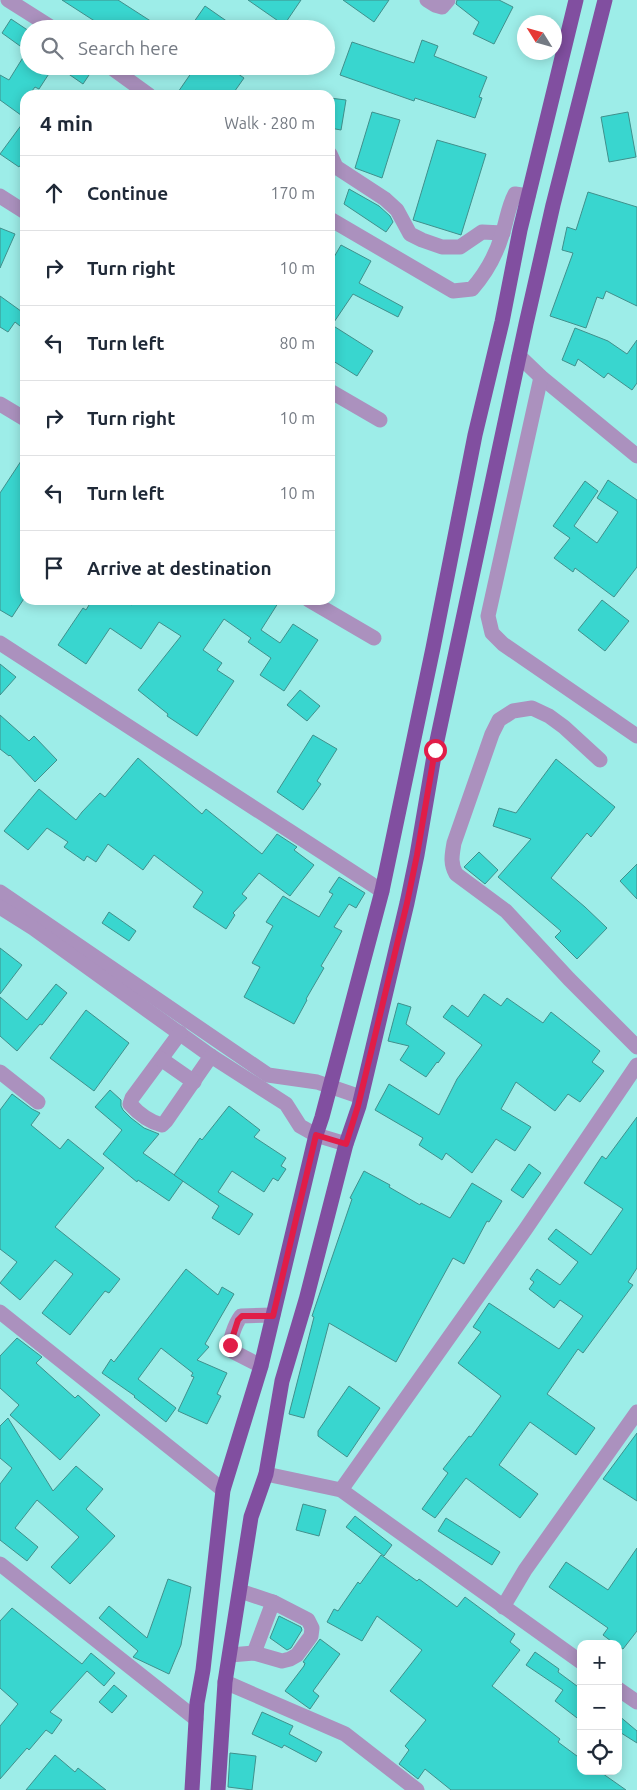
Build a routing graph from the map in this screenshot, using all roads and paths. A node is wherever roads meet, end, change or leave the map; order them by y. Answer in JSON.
{"nodes":[{"id":1,"x":8,"y":0,"type":"edge"},
{"id":2,"x":427,"y":0,"type":"edge"},
{"id":3,"x":448,"y":0,"type":"edge"},
{"id":4,"x":576,"y":0,"type":"edge"},
{"id":5,"x":605,"y":0,"type":"edge"},
{"id":6,"x":40,"y":20,"type":"edge"},
{"id":7,"x":121,"y":75,"type":"edge"},
{"id":8,"x":142,"y":90,"type":"edge"},
{"id":9,"x":335,"y":165,"type":"edge"},
{"id":10,"x":0,"y":196,"type":"edge"},
{"id":11,"x":528,"y":196,"type":"junction"},
{"id":12,"x":20,"y":209,"type":"edge"},
{"id":13,"x":335,"y":222,"type":"edge"},
{"id":14,"x":503,"y":233,"type":"junction"},
{"id":15,"x":520,"y":356,"type":"junction"},
{"id":16,"x":541,"y":377,"type":"junction"},
{"id":17,"x":335,"y":394,"type":"edge"},
{"id":18,"x":0,"y":404,"type":"edge"},
{"id":19,"x":20,"y":415,"type":"edge"},
{"id":20,"x":380,"y":420,"type":"dead end"},
{"id":21,"x":637,"y":456,"type":"edge"},
{"id":22,"x":318,"y":605,"type":"edge"},
{"id":23,"x":374,"y":638,"type":"dead end"},
{"id":24,"x":0,"y":643,"type":"edge"},
{"id":25,"x":637,"y":736,"type":"edge"},
{"id":26,"x":600,"y":760,"type":"dead end"},
{"id":27,"x":382,"y":891,"type":"junction"},
{"id":28,"x":0,"y":892,"type":"edge"},
{"id":29,"x":0,"y":907,"type":"edge"},
{"id":30,"x":154,"y":1006,"type":"junction"},
{"id":31,"x":180,"y":1033,"type":"junction"},
{"id":32,"x":637,"y":1047,"type":"edge"},
{"id":33,"x":211,"y":1056,"type":"junction"},
{"id":34,"x":161,"y":1059,"type":"junction"},
{"id":35,"x":637,"y":1065,"type":"edge"},
{"id":36,"x":0,"y":1072,"type":"edge"},
{"id":37,"x":194,"y":1082,"type":"junction"},
{"id":38,"x":330,"y":1085,"type":"junction"},
{"id":39,"x":361,"y":1097,"type":"junction"},
{"id":40,"x":38,"y":1102,"type":"dead end"},
{"id":41,"x":316,"y":1135,"type":"junction"},
{"id":42,"x":346,"y":1144,"type":"junction"},
{"id":43,"x":0,"y":1312,"type":"edge"},
{"id":44,"x":273,"y":1316,"type":"junction"},
{"id":45,"x":261,"y":1366,"type":"junction"},
{"id":46,"x":637,"y":1412,"type":"edge"},
{"id":47,"x":266,"y":1474,"type":"junction"},
{"id":48,"x":222,"y":1490,"type":"junction"},
{"id":49,"x":341,"y":1490,"type":"junction"},
{"id":50,"x":0,"y":1564,"type":"edge"},
{"id":51,"x":240,"y":1591,"type":"junction"},
{"id":52,"x":273,"y":1602,"type":"junction"},
{"id":53,"x":503,"y":1607,"type":"junction"},
{"id":54,"x":254,"y":1653,"type":"junction"},
{"id":55,"x":230,"y":1655,"type":"junction"},
{"id":56,"x":577,"y":1659,"type":"edge"},
{"id":57,"x":225,"y":1682,"type":"junction"},
{"id":58,"x":622,"y":1691,"type":"edge"},
{"id":59,"x":637,"y":1702,"type":"edge"},
{"id":60,"x":196,"y":1719,"type":"junction"},
{"id":61,"x":192,"y":1790,"type":"edge"},
{"id":62,"x":218,"y":1790,"type":"edge"},
{"id":63,"x":417,"y":1790,"type":"edge"}],
"edges":[{"from":1,"to":6,"type":"street"},
{"from":2,"to":3,"type":"street"},
{"from":4,"to":11,"type":"main road"},
{"from":5,"to":15,"type":"main road"},
{"from":7,"to":8,"type":"street"},
{"from":9,"to":14,"type":"street"},
{"from":10,"to":12,"type":"street"},
{"from":11,"to":14,"type":"street"},
{"from":11,"to":27,"type":"main road"},
{"from":13,"to":14,"type":"street"},
{"from":15,"to":16,"type":"street"},
{"from":15,"to":39,"type":"main road"},
{"from":16,"to":21,"type":"street"},
{"from":16,"to":25,"type":"street"},
{"from":17,"to":20,"type":"street"},
{"from":18,"to":19,"type":"street"},
{"from":22,"to":23,"type":"street"},
{"from":24,"to":27,"type":"street"},
{"from":26,"to":32,"type":"street"},
{"from":27,"to":38,"type":"main road"},
{"from":28,"to":30,"type":"street"},
{"from":29,"to":30,"type":"street"},
{"from":30,"to":31,"type":"street"},
{"from":30,"to":38,"type":"street"},
{"from":31,"to":33,"type":"street"},
{"from":31,"to":34,"type":"street"},
{"from":33,"to":37,"type":"street"},
{"from":33,"to":41,"type":"street"},
{"from":34,"to":37,"type":"street"},
{"from":34,"to":37,"type":"street"},
{"from":35,"to":49,"type":"street"},
{"from":36,"to":40,"type":"street"},
{"from":38,"to":39,"type":"street"},
{"from":38,"to":41,"type":"main road"},
{"from":39,"to":42,"type":"main road"},
{"from":41,"to":42,"type":"street"},
{"from":41,"to":44,"type":"main road"},
{"from":42,"to":47,"type":"main road"},
{"from":43,"to":48,"type":"street"},
{"from":44,"to":45,"type":"main road"},
{"from":44,"to":45,"type":"street"},
{"from":45,"to":48,"type":"main road"},
{"from":46,"to":53,"type":"street"},
{"from":47,"to":49,"type":"street"},
{"from":47,"to":51,"type":"main road"},
{"from":48,"to":60,"type":"main road"},
{"from":49,"to":53,"type":"street"},
{"from":50,"to":60,"type":"street"},
{"from":51,"to":52,"type":"street"},
{"from":51,"to":55,"type":"main road"},
{"from":52,"to":54,"type":"street"},
{"from":52,"to":54,"type":"street"},
{"from":53,"to":56,"type":"street"},
{"from":54,"to":55,"type":"street"},
{"from":55,"to":57,"type":"main road"},
{"from":57,"to":62,"type":"main road"},
{"from":57,"to":63,"type":"street"},
{"from":58,"to":59,"type":"street"},
{"from":60,"to":61,"type":"main road"}]}
